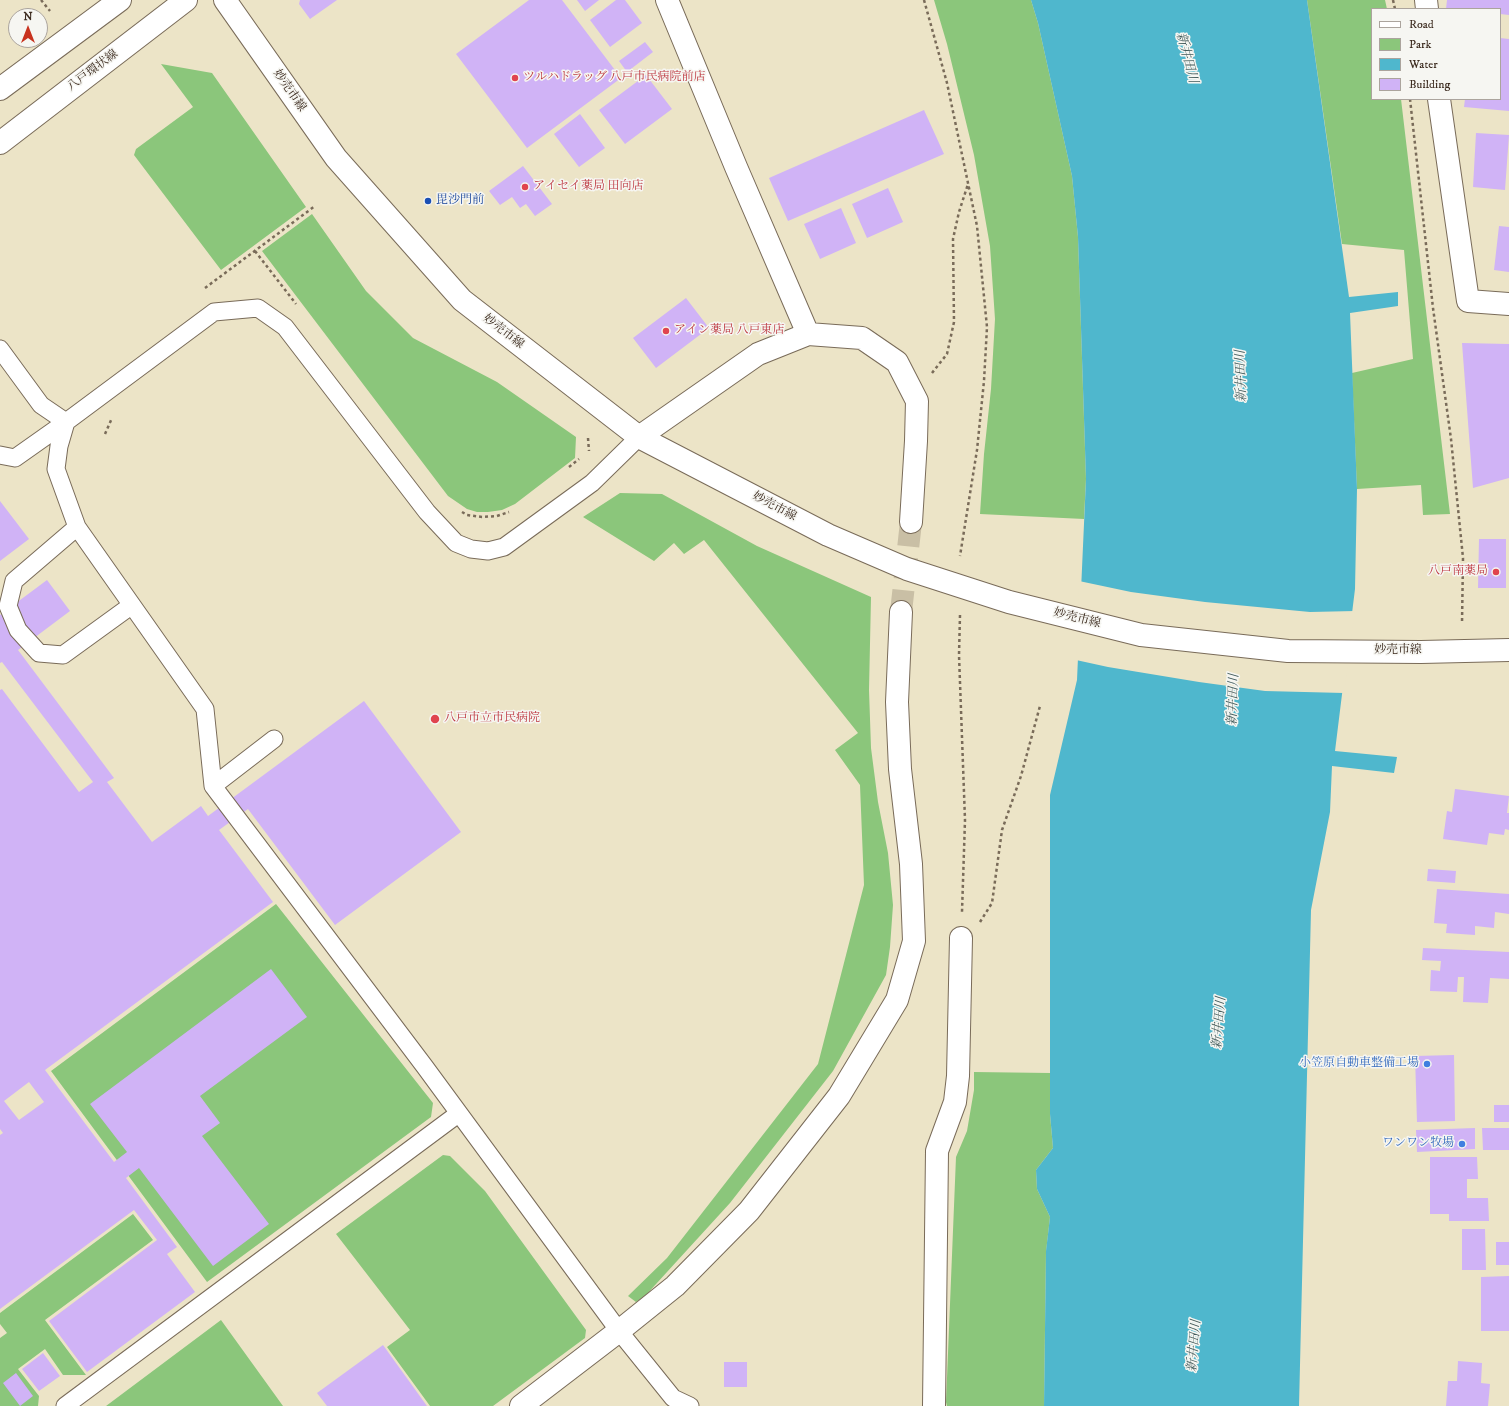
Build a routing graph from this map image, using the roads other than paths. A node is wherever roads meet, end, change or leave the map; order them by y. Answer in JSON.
{"nodes":[{"id":1,"x":120,"y":0,"type":"edge"},
{"id":2,"x":186,"y":0,"type":"edge"},
{"id":3,"x":225,"y":0,"type":"edge"},
{"id":4,"x":667,"y":0,"type":"edge"},
{"id":5,"x":0,"y":89,"type":"edge"},
{"id":6,"x":1439,"y":100,"type":"edge"},
{"id":7,"x":0,"y":143,"type":"edge"},
{"id":8,"x":1509,"y":304,"type":"edge"},
{"id":9,"x":808,"y":334,"type":"junction"},
{"id":10,"x":0,"y":349,"type":"edge"},
{"id":11,"x":66,"y":422,"type":"junction"},
{"id":12,"x":639,"y":437,"type":"junction"},
{"id":13,"x":0,"y":455,"type":"edge"},
{"id":14,"x":911,"y":522,"type":"tunnel mouth"},
{"id":15,"x":77,"y":527,"type":"junction"},
{"id":16,"x":132,"y":605,"type":"junction"},
{"id":17,"x":901,"y":612,"type":"tunnel mouth"},
{"id":18,"x":1509,"y":650,"type":"edge"},
{"id":19,"x":274,"y":739,"type":"dead end"},
{"id":20,"x":213,"y":786,"type":"junction"},
{"id":21,"x":961,"y":938,"type":"road end"},
{"id":22,"x":458,"y":1114,"type":"junction"},
{"id":23,"x":620,"y":1331,"type":"junction"},
{"id":24,"x":65,"y":1406,"type":"edge"},
{"id":25,"x":521,"y":1406,"type":"edge"},
{"id":26,"x":690,"y":1406,"type":"edge"},
{"id":27,"x":934,"y":1406,"type":"edge"}],
"edges":[{"from":1,"to":5,"type":"street"},
{"from":2,"to":7,"type":"street","name":"八戸環状線"},
{"from":3,"to":12,"type":"street","name":"妙売市線"},
{"from":4,"to":9,"type":"street"},
{"from":6,"to":8,"type":"street"},
{"from":9,"to":12,"type":"street"},
{"from":9,"to":14,"type":"street"},
{"from":10,"to":11,"type":"lane"},
{"from":11,"to":12,"type":"lane"},
{"from":11,"to":13,"type":"lane"},
{"from":11,"to":15,"type":"lane"},
{"from":12,"to":18,"type":"street","name":"妙売市線"},
{"from":15,"to":16,"type":"lane"},
{"from":15,"to":16,"type":"lane"},
{"from":16,"to":20,"type":"lane"},
{"from":17,"to":23,"type":"street"},
{"from":19,"to":20,"type":"lane"},
{"from":20,"to":22,"type":"lane"},
{"from":21,"to":27,"type":"street"},
{"from":22,"to":23,"type":"lane"},
{"from":22,"to":24,"type":"lane"},
{"from":23,"to":25,"type":"street"},
{"from":23,"to":26,"type":"lane"}]}
